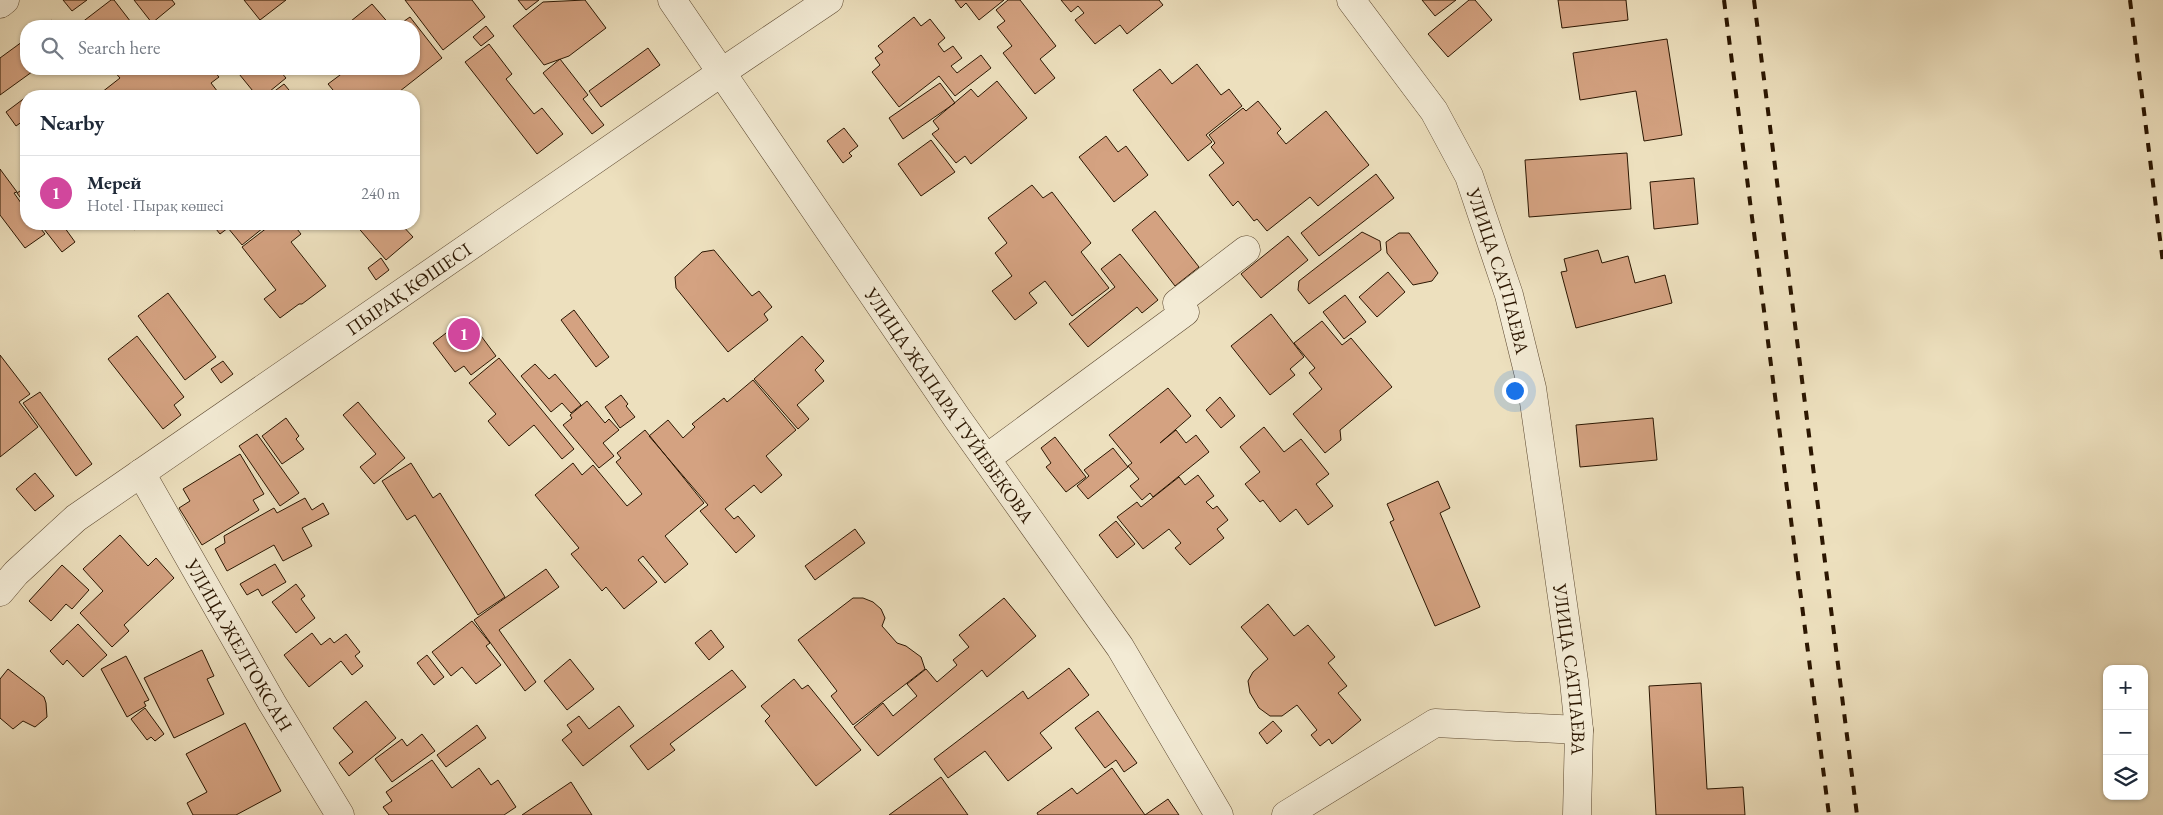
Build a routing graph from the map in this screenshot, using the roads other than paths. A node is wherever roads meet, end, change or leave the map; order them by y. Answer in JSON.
{"nodes":[{"id":1,"x":5,"y":0,"type":"edge"},
{"id":2,"x":672,"y":0,"type":"edge"},
{"id":3,"x":829,"y":0,"type":"edge"},
{"id":4,"x":1351,"y":0,"type":"edge"},
{"id":5,"x":0,"y":4,"type":"edge"},
{"id":6,"x":722,"y":72,"type":"junction"},
{"id":7,"x":1246,"y":250,"type":"dead end"},
{"id":8,"x":987,"y":458,"type":"junction"},
{"id":9,"x":141,"y":473,"type":"junction"},
{"id":10,"x":0,"y":592,"type":"edge"},
{"id":11,"x":1579,"y":730,"type":"junction"},
{"id":12,"x":340,"y":815,"type":"edge"},
{"id":13,"x":1219,"y":815,"type":"edge"},
{"id":14,"x":1286,"y":815,"type":"edge"},
{"id":15,"x":1577,"y":815,"type":"edge"}],
"edges":[{"from":1,"to":5,"type":"street"},
{"from":2,"to":6,"type":"street","name":"УЛИЦА ЖАПАРА ТУЙЕБЕКОВА"},
{"from":3,"to":6,"type":"street","name":"ПЫРАҚ КӨШЕСІ"},
{"from":4,"to":11,"type":"street","name":"УЛИЦА САТПАЕВА"},
{"from":6,"to":8,"type":"street","name":"УЛИЦА ЖАПАРА ТУЙЕБЕКОВА"},
{"from":6,"to":9,"type":"street","name":"ПЫРАҚ КӨШЕСІ"},
{"from":7,"to":8,"type":"street"},
{"from":8,"to":13,"type":"street","name":"УЛИЦА ЖАПАРА ТУЙЕБЕКОВА"},
{"from":9,"to":10,"type":"street","name":"ПЫРАҚ КӨШЕСІ"},
{"from":9,"to":12,"type":"street","name":"УЛИЦА ЖЕЛТОКСАН"},
{"from":11,"to":14,"type":"street"},
{"from":11,"to":15,"type":"street","name":"УЛИЦА САТПАЕВА"}]}
